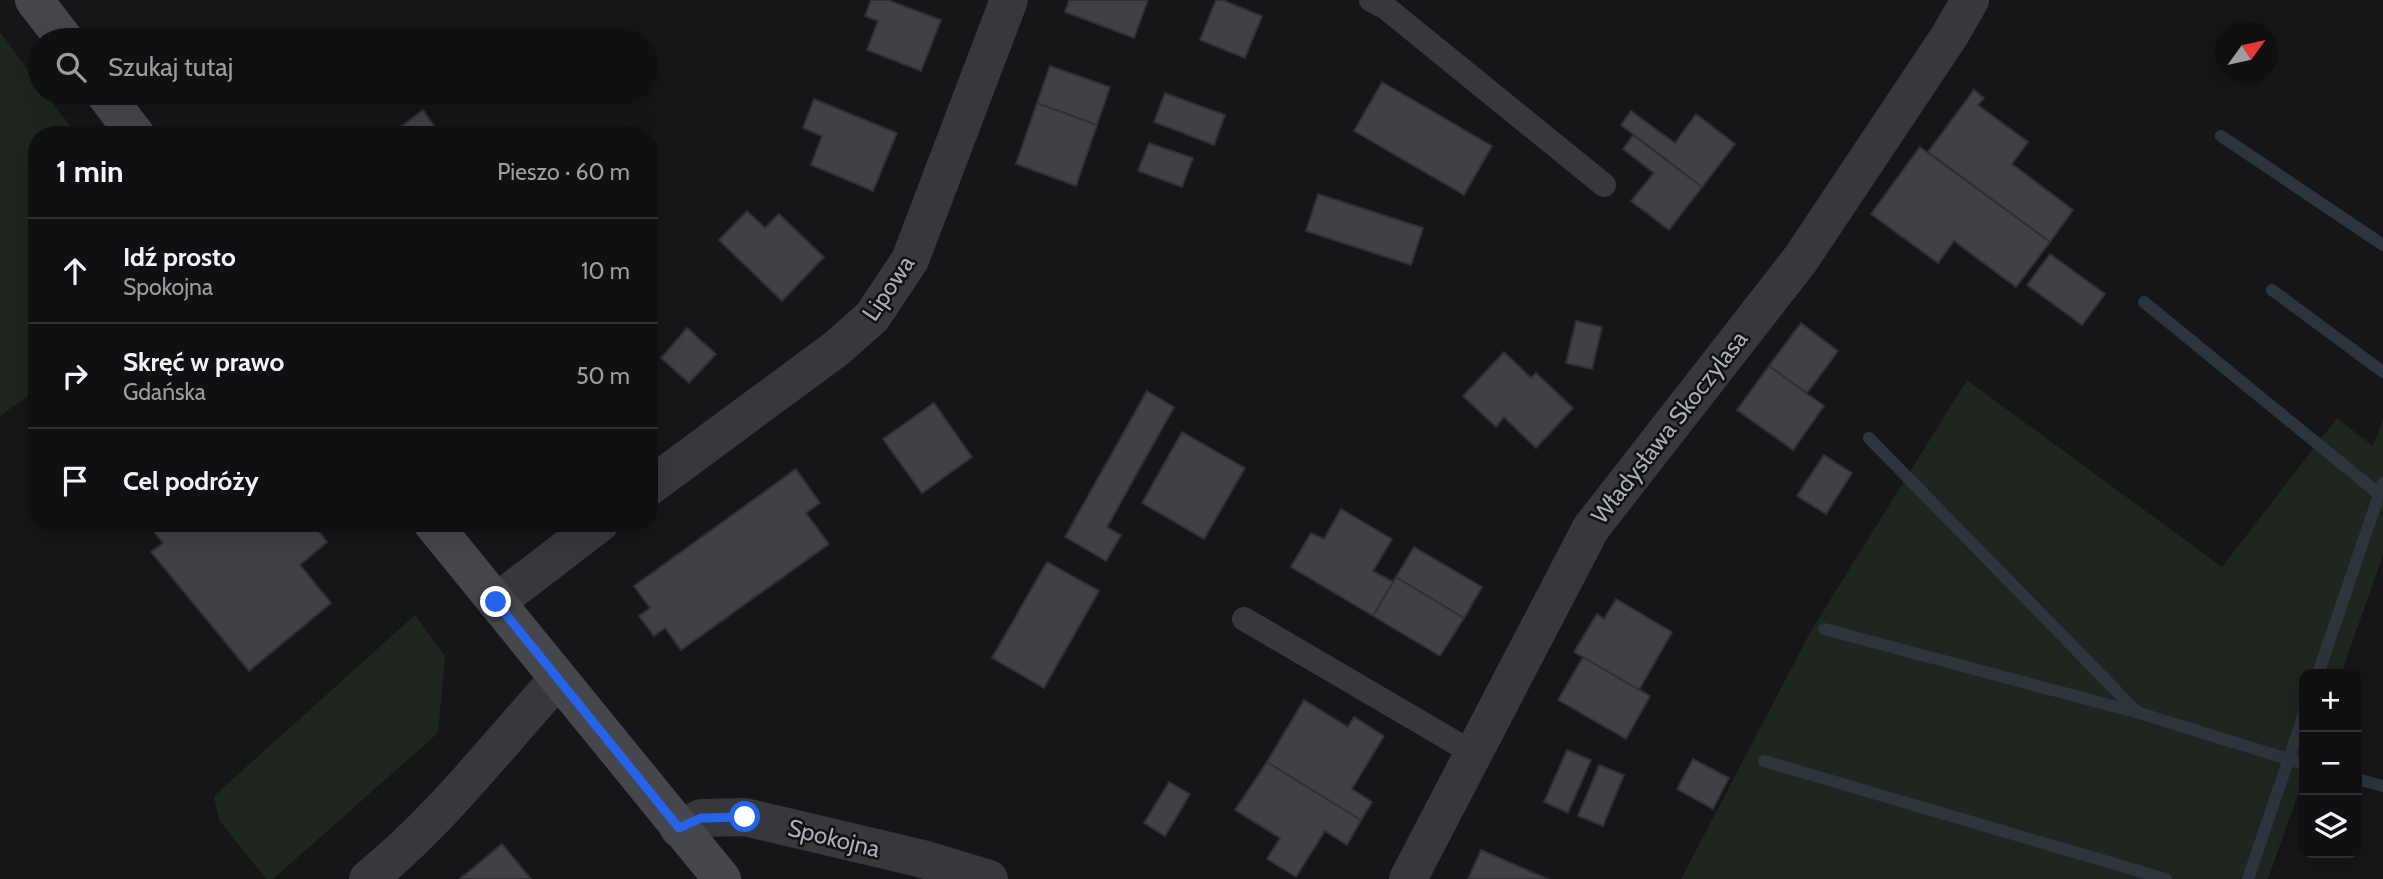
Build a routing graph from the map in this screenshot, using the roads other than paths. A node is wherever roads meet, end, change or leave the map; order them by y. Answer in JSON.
{"nodes":[{"id":1,"x":34,"y":0,"type":"edge"},
{"id":2,"x":1009,"y":0,"type":"edge"},
{"id":3,"x":1371,"y":0,"type":"edge"},
{"id":4,"x":1970,"y":0,"type":"edge"},
{"id":5,"x":56,"y":28,"type":"edge"},
{"id":6,"x":113,"y":105,"type":"edge"},
{"id":7,"x":129,"y":126,"type":"edge"},
{"id":8,"x":1604,"y":185,"type":"dead end"},
{"id":9,"x":658,"y":480,"type":"edge"},
{"id":10,"x":439,"y":532,"type":"edge"},
{"id":11,"x":588,"y":532,"type":"edge"},
{"id":12,"x":496,"y":602,"type":"junction"},
{"id":13,"x":1244,"y":619,"type":"dead end"},
{"id":14,"x":558,"y":679,"type":"junction"},
{"id":15,"x":1473,"y":753,"type":"junction"},
{"id":16,"x":679,"y":828,"type":"junction"},
{"id":17,"x":368,"y":879,"type":"edge"},
{"id":18,"x":722,"y":879,"type":"edge"},
{"id":19,"x":989,"y":879,"type":"edge"},
{"id":20,"x":1408,"y":879,"type":"edge"}],
"edges":[{"from":1,"to":5,"type":"main road"},
{"from":2,"to":9,"type":"street","name":"Lipowa"},
{"from":3,"to":8,"type":"lane"},
{"from":4,"to":15,"type":"street","name":"Władysława Skoczylasa"},
{"from":6,"to":7,"type":"main road"},
{"from":10,"to":12,"type":"main road"},
{"from":11,"to":12,"type":"street"},
{"from":12,"to":14,"type":"main road"},
{"from":13,"to":15,"type":"lane"},
{"from":14,"to":16,"type":"main road"},
{"from":14,"to":17,"type":"street"},
{"from":15,"to":20,"type":"street","name":"Władysława Skoczylasa"},
{"from":16,"to":18,"type":"main road"},
{"from":16,"to":19,"type":"street","name":"Spokojna"}]}
